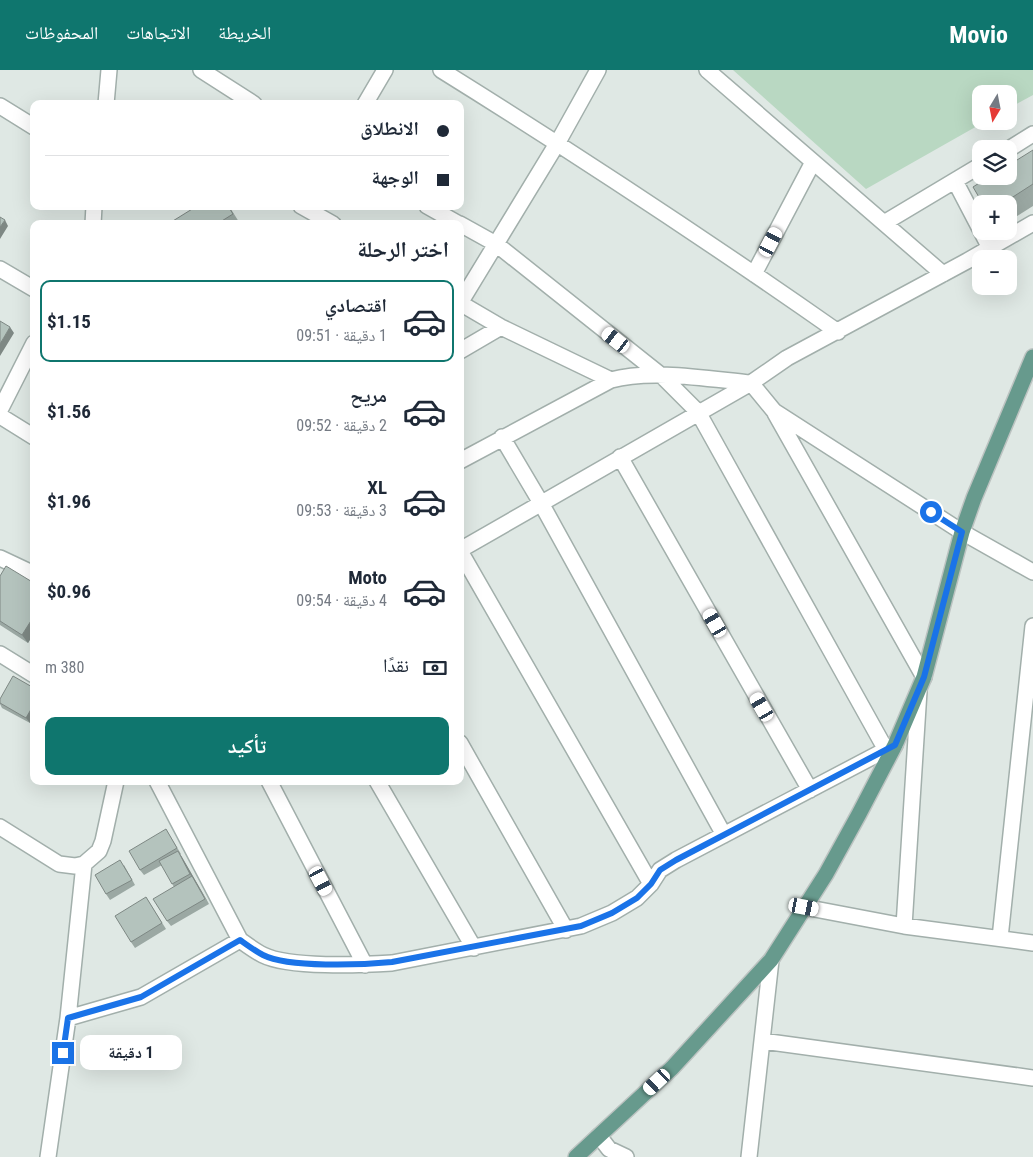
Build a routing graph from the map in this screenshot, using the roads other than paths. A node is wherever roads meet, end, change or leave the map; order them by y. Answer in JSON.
{"nodes":[{"id":1,"x":109,"y":70,"type":"edge"},
{"id":2,"x":201,"y":70,"type":"edge"},
{"id":3,"x":385,"y":70,"type":"edge"},
{"id":4,"x":441,"y":70,"type":"edge"},
{"id":5,"x":598,"y":70,"type":"edge"},
{"id":6,"x":707,"y":70,"type":"edge"},
{"id":7,"x":106,"y":100,"type":"edge"},
{"id":8,"x":248,"y":100,"type":"edge"},
{"id":9,"x":367,"y":100,"type":"edge"},
{"id":10,"x":0,"y":106,"type":"edge"},
{"id":11,"x":30,"y":125,"type":"edge"},
{"id":12,"x":1033,"y":134,"type":"edge"},
{"id":13,"x":558,"y":142,"type":"junction"},
{"id":14,"x":1017,"y":144,"type":"edge"},
{"id":15,"x":813,"y":162,"type":"junction"},
{"id":16,"x":972,"y":171,"type":"edge"},
{"id":17,"x":955,"y":181,"type":"junction"},
{"id":18,"x":307,"y":210,"type":"edge"},
{"id":19,"x":434,"y":210,"type":"edge"},
{"id":20,"x":320,"y":220,"type":"edge"},
{"id":21,"x":452,"y":220,"type":"edge"},
{"id":22,"x":884,"y":223,"type":"junction"},
{"id":23,"x":1033,"y":223,"type":"edge"},
{"id":24,"x":464,"y":227,"type":"edge"},
{"id":25,"x":496,"y":244,"type":"junction"},
{"id":26,"x":990,"y":248,"type":"junction"},
{"id":27,"x":0,"y":269,"type":"edge"},
{"id":28,"x":754,"y":274,"type":"junction"},
{"id":29,"x":943,"y":274,"type":"junction"},
{"id":30,"x":30,"y":287,"type":"edge"},
{"id":31,"x":464,"y":296,"type":"edge"},
{"id":32,"x":464,"y":305,"type":"edge"},
{"id":33,"x":501,"y":327,"type":"junction"},
{"id":34,"x":838,"y":332,"type":"junction"},
{"id":35,"x":464,"y":349,"type":"edge"},
{"id":36,"x":30,"y":351,"type":"edge"},
{"id":37,"x":1033,"y":357,"type":"edge"},
{"id":38,"x":662,"y":376,"type":"junction"},
{"id":39,"x":611,"y":380,"type":"junction"},
{"id":40,"x":751,"y":382,"type":"junction"},
{"id":41,"x":0,"y":410,"type":"edge"},
{"id":42,"x":774,"y":411,"type":"junction"},
{"id":43,"x":698,"y":412,"type":"junction"},
{"id":44,"x":0,"y":416,"type":"edge"},
{"id":45,"x":30,"y":435,"type":"edge"},
{"id":46,"x":502,"y":437,"type":"junction"},
{"id":47,"x":620,"y":457,"type":"junction"},
{"id":48,"x":464,"y":459,"type":"edge"},
{"id":49,"x":541,"y":503,"type":"junction"},
{"id":50,"x":962,"y":532,"type":"junction"},
{"id":51,"x":464,"y":548,"type":"edge"},
{"id":52,"x":464,"y":557,"type":"edge"},
{"id":53,"x":0,"y":558,"type":"edge"},
{"id":54,"x":30,"y":572,"type":"edge"},
{"id":55,"x":1033,"y":572,"type":"edge"},
{"id":56,"x":1033,"y":626,"type":"edge"},
{"id":57,"x":0,"y":654,"type":"edge"},
{"id":58,"x":30,"y":673,"type":"edge"},
{"id":59,"x":922,"y":683,"type":"junction"},
{"id":60,"x":890,"y":747,"type":"junction"},
{"id":61,"x":464,"y":750,"type":"edge"},
{"id":62,"x":115,"y":785,"type":"edge"},
{"id":63,"x":159,"y":785,"type":"edge"},
{"id":64,"x":271,"y":785,"type":"edge"},
{"id":65,"x":378,"y":785,"type":"edge"},
{"id":66,"x":810,"y":790,"type":"junction"},
{"id":67,"x":0,"y":826,"type":"edge"},
{"id":68,"x":724,"y":835,"type":"junction"},
{"id":69,"x":84,"y":864,"type":"junction"},
{"id":70,"x":651,"y":884,"type":"junction"},
{"id":71,"x":804,"y":907,"type":"junction"},
{"id":72,"x":904,"y":926,"type":"junction"},
{"id":73,"x":566,"y":930,"type":"junction"},
{"id":74,"x":1000,"y":938,"type":"junction"},
{"id":75,"x":240,"y":940,"type":"junction"},
{"id":76,"x":1033,"y":943,"type":"edge"},
{"id":77,"x":474,"y":948,"type":"junction"},
{"id":78,"x":771,"y":960,"type":"junction"},
{"id":79,"x":365,"y":964,"type":"junction"},
{"id":80,"x":68,"y":1018,"type":"junction"},
{"id":81,"x":762,"y":1041,"type":"junction"},
{"id":82,"x":1033,"y":1078,"type":"edge"},
{"id":83,"x":599,"y":1136,"type":"junction"},
{"id":84,"x":48,"y":1157,"type":"edge"},
{"id":85,"x":576,"y":1157,"type":"edge"},
{"id":86,"x":626,"y":1157,"type":"edge"},
{"id":87,"x":749,"y":1157,"type":"edge"}],
"edges":[{"from":1,"to":7,"type":"street"},
{"from":2,"to":8,"type":"street"},
{"from":3,"to":9,"type":"street"},
{"from":4,"to":13,"type":"street"},
{"from":5,"to":13,"type":"street"},
{"from":6,"to":15,"type":"street"},
{"from":10,"to":11,"type":"street"},
{"from":12,"to":14,"type":"street"},
{"from":13,"to":25,"type":"street"},
{"from":13,"to":28,"type":"street"},
{"from":15,"to":22,"type":"street"},
{"from":15,"to":28,"type":"street"},
{"from":16,"to":17,"type":"street"},
{"from":17,"to":22,"type":"street"},
{"from":17,"to":26,"type":"street"},
{"from":18,"to":20,"type":"street"},
{"from":19,"to":21,"type":"street"},
{"from":22,"to":29,"type":"street"},
{"from":23,"to":26,"type":"street"},
{"from":24,"to":25,"type":"street"},
{"from":25,"to":31,"type":"street"},
{"from":25,"to":38,"type":"street"},
{"from":26,"to":29,"type":"street"},
{"from":27,"to":30,"type":"street"},
{"from":28,"to":34,"type":"street"},
{"from":29,"to":34,"type":"street"},
{"from":32,"to":33,"type":"street"},
{"from":33,"to":35,"type":"street"},
{"from":33,"to":39,"type":"street"},
{"from":34,"to":40,"type":"street"},
{"from":36,"to":41,"type":"street"},
{"from":37,"to":50,"type":"main road"},
{"from":38,"to":39,"type":"street"},
{"from":38,"to":40,"type":"street"},
{"from":38,"to":43,"type":"street"},
{"from":39,"to":46,"type":"street"},
{"from":40,"to":42,"type":"street"},
{"from":40,"to":43,"type":"street"},
{"from":42,"to":50,"type":"street"},
{"from":42,"to":59,"type":"street"},
{"from":43,"to":47,"type":"street"},
{"from":43,"to":60,"type":"street"},
{"from":44,"to":45,"type":"street"},
{"from":46,"to":48,"type":"street"},
{"from":46,"to":49,"type":"street"},
{"from":47,"to":49,"type":"street"},
{"from":47,"to":66,"type":"street"},
{"from":49,"to":51,"type":"street"},
{"from":49,"to":68,"type":"street"},
{"from":50,"to":55,"type":"street"},
{"from":50,"to":59,"type":"main road"},
{"from":52,"to":70,"type":"street"},
{"from":53,"to":54,"type":"street"},
{"from":56,"to":74,"type":"street"},
{"from":57,"to":58,"type":"street"},
{"from":59,"to":60,"type":"main road"},
{"from":59,"to":72,"type":"street"},
{"from":60,"to":66,"type":"street"},
{"from":60,"to":71,"type":"main road"},
{"from":61,"to":73,"type":"street"},
{"from":62,"to":69,"type":"street"},
{"from":63,"to":75,"type":"street"},
{"from":64,"to":79,"type":"street"},
{"from":65,"to":77,"type":"street"},
{"from":66,"to":68,"type":"street"},
{"from":67,"to":69,"type":"street"},
{"from":68,"to":70,"type":"street"},
{"from":69,"to":80,"type":"street"},
{"from":70,"to":73,"type":"street"},
{"from":71,"to":72,"type":"street"},
{"from":71,"to":78,"type":"main road"},
{"from":72,"to":74,"type":"street"},
{"from":73,"to":77,"type":"street"},
{"from":74,"to":76,"type":"street"},
{"from":75,"to":79,"type":"street"},
{"from":75,"to":80,"type":"street"},
{"from":77,"to":79,"type":"street"},
{"from":78,"to":81,"type":"street"},
{"from":78,"to":83,"type":"main road"},
{"from":80,"to":84,"type":"street"},
{"from":81,"to":82,"type":"street"},
{"from":81,"to":87,"type":"street"},
{"from":83,"to":85,"type":"main road"},
{"from":83,"to":86,"type":"street"}]}
